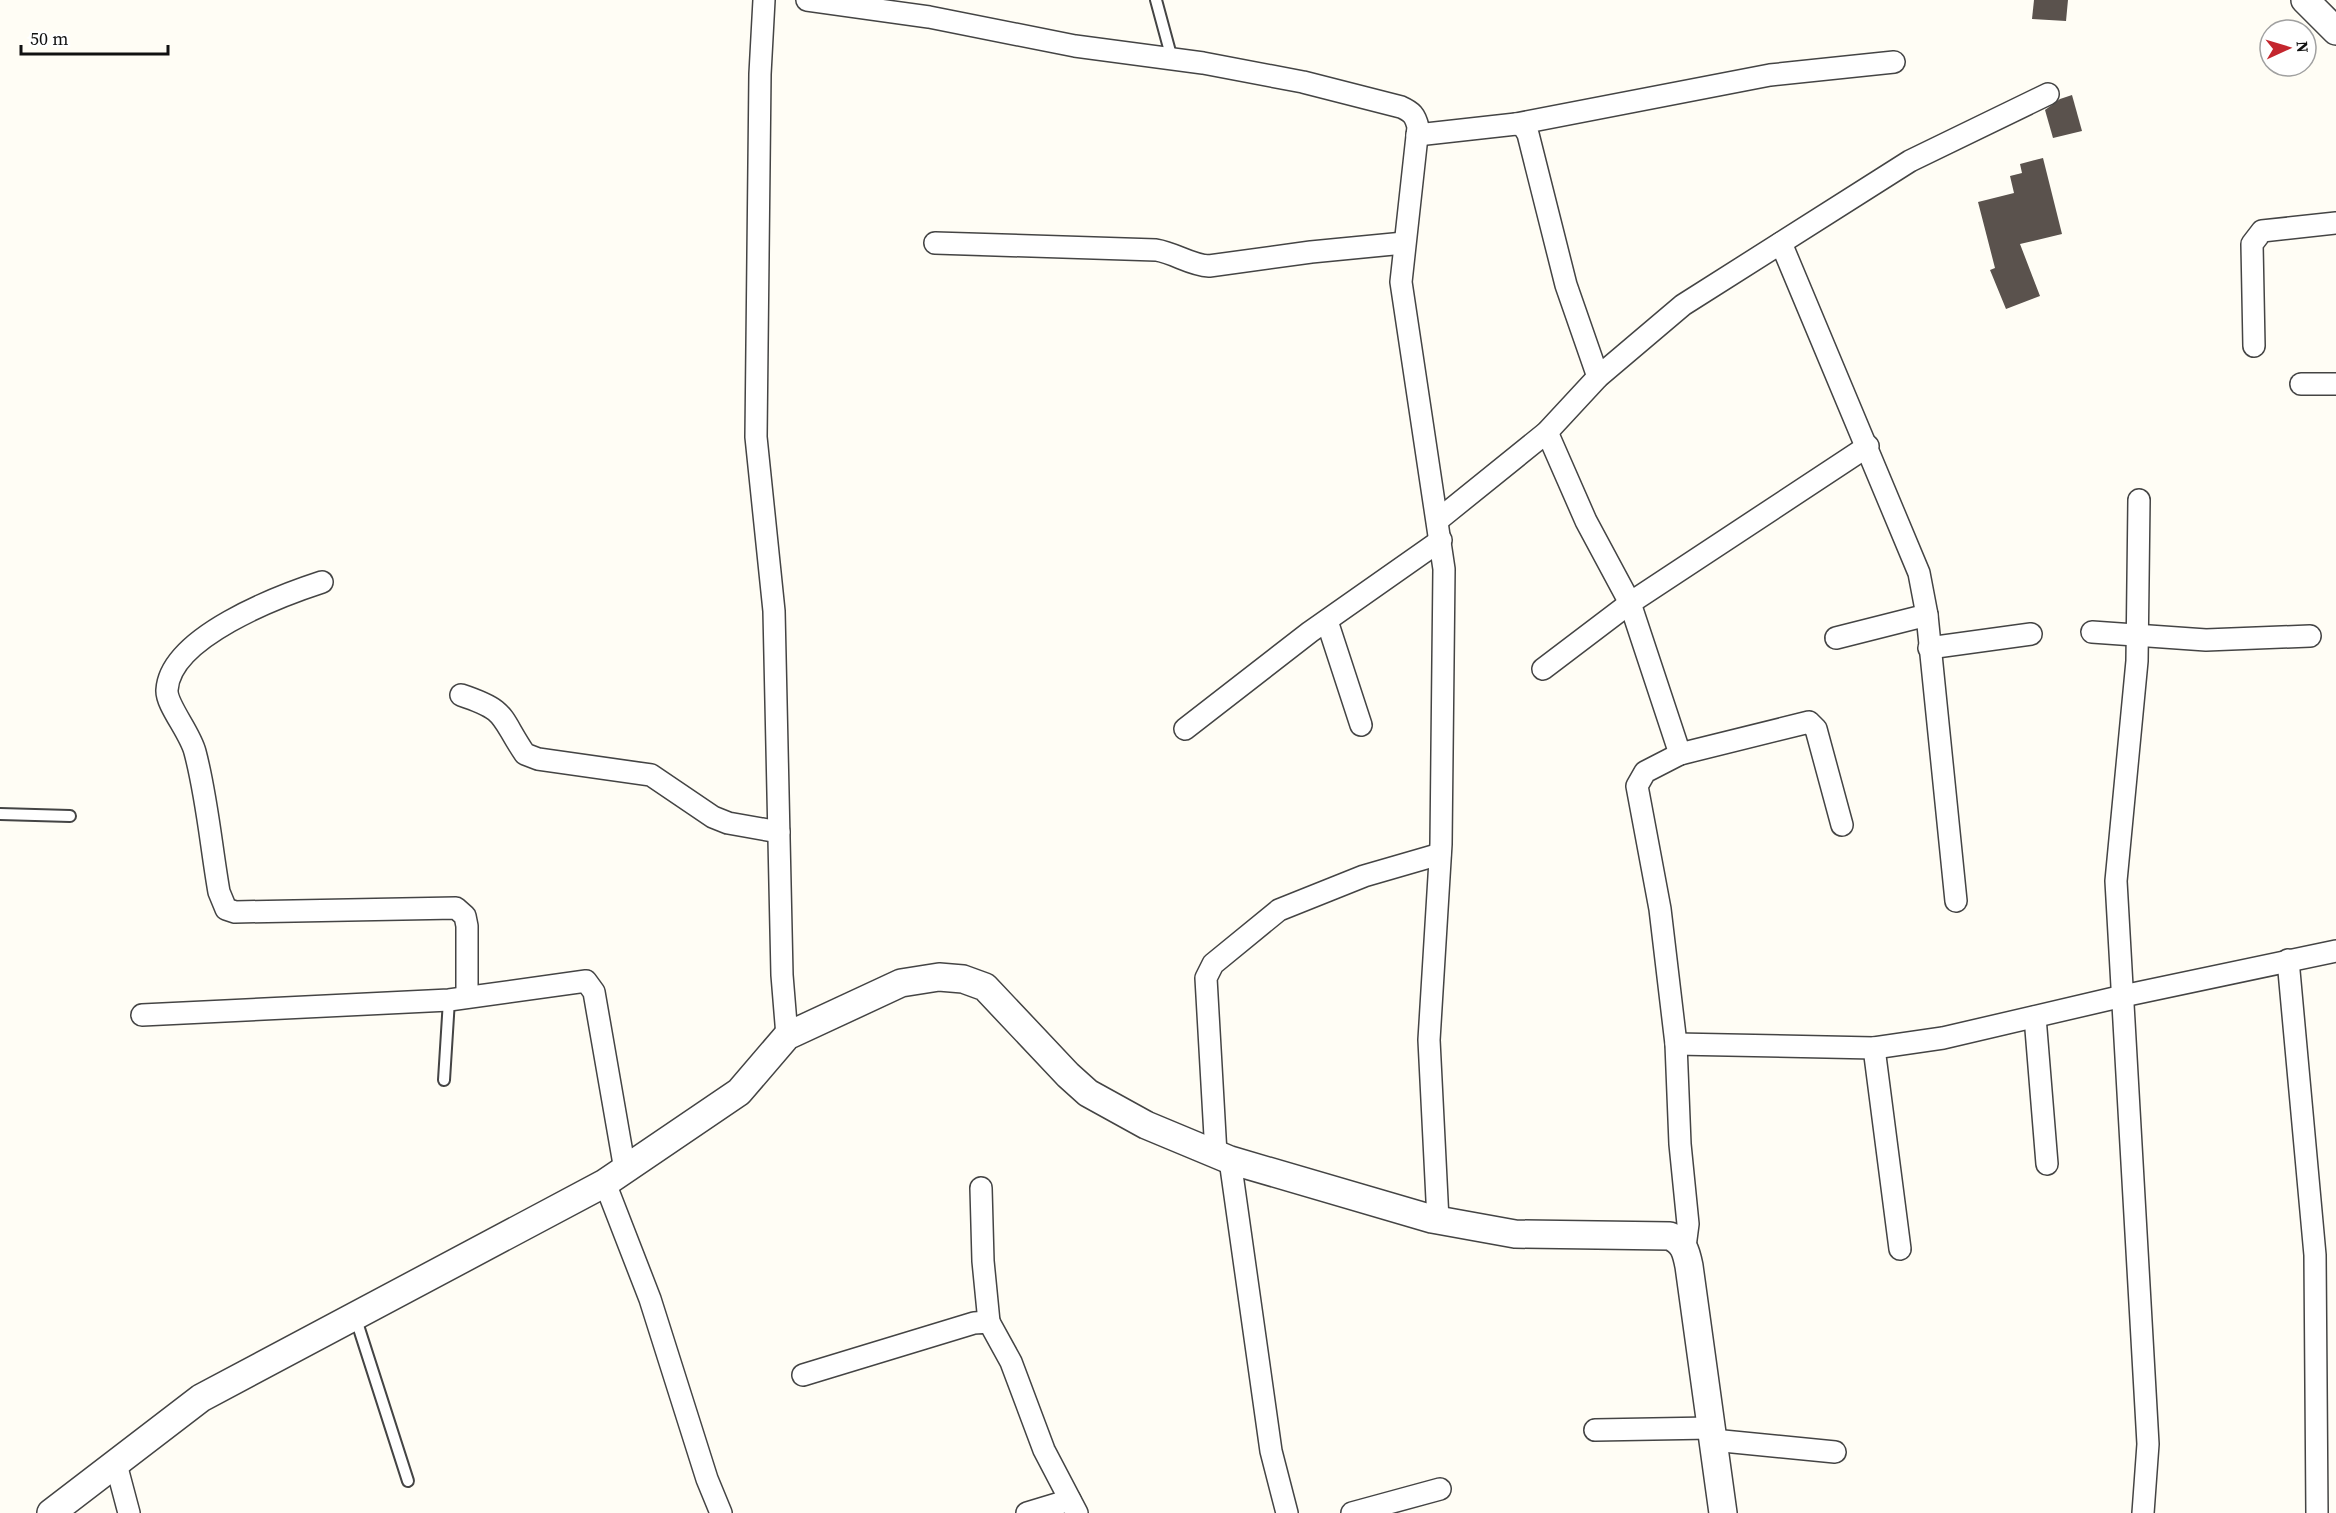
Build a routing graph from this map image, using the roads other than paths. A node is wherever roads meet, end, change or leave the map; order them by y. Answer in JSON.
{"nodes":[{"id":1,"x":764,"y":0,"type":"edge"},
{"id":2,"x":807,"y":0,"type":"edge"},
{"id":3,"x":1156,"y":0,"type":"edge"},
{"id":4,"x":2305,"y":0,"type":"edge"},
{"id":5,"x":2336,"y":31,"type":"edge"},
{"id":6,"x":1172,"y":59,"type":"junction"},
{"id":7,"x":1894,"y":62,"type":"dead end"},
{"id":8,"x":2048,"y":94,"type":"dead end"},
{"id":9,"x":1516,"y":124,"type":"junction"},
{"id":10,"x":1417,"y":135,"type":"junction"},
{"id":11,"x":2336,"y":223,"type":"edge"},
{"id":12,"x":935,"y":243,"type":"dead end"},
{"id":13,"x":1404,"y":243,"type":"junction"},
{"id":14,"x":1781,"y":243,"type":"junction"},
{"id":15,"x":2254,"y":346,"type":"dead end"},
{"id":16,"x":1598,"y":377,"type":"junction"},
{"id":17,"x":2301,"y":384,"type":"dead end"},
{"id":18,"x":2336,"y":384,"type":"edge"},
{"id":19,"x":1547,"y":432,"type":"junction"},
{"id":20,"x":1868,"y":446,"type":"junction"},
{"id":21,"x":2139,"y":500,"type":"dead end"},
{"id":22,"x":1440,"y":530,"type":"junction"},
{"id":23,"x":322,"y":582,"type":"dead end"},
{"id":24,"x":1630,"y":603,"type":"junction"},
{"id":25,"x":1927,"y":615,"type":"junction"},
{"id":26,"x":1327,"y":621,"type":"junction"},
{"id":27,"x":2092,"y":632,"type":"dead end"},
{"id":28,"x":2031,"y":634,"type":"dead end"},
{"id":29,"x":2138,"y":634,"type":"junction"},
{"id":30,"x":2310,"y":636,"type":"dead end"},
{"id":31,"x":1836,"y":638,"type":"dead end"},
{"id":32,"x":1929,"y":648,"type":"junction"},
{"id":33,"x":1543,"y":669,"type":"dead end"},
{"id":34,"x":461,"y":695,"type":"dead end"},
{"id":35,"x":1361,"y":725,"type":"dead end"},
{"id":36,"x":1185,"y":729,"type":"dead end"},
{"id":37,"x":1680,"y":754,"type":"junction"},
{"id":38,"x":0,"y":814,"type":"edge"},
{"id":39,"x":70,"y":816,"type":"dead end"},
{"id":40,"x":1842,"y":825,"type":"dead end"},
{"id":41,"x":779,"y":832,"type":"junction"},
{"id":42,"x":1440,"y":854,"type":"junction"},
{"id":43,"x":1956,"y":901,"type":"dead end"},
{"id":44,"x":2336,"y":951,"type":"edge"},
{"id":45,"x":2288,"y":960,"type":"junction"},
{"id":46,"x":2123,"y":996,"type":"junction"},
{"id":47,"x":458,"y":999,"type":"junction"},
{"id":48,"x":142,"y":1015,"type":"dead end"},
{"id":49,"x":2035,"y":1017,"type":"junction"},
{"id":50,"x":787,"y":1036,"type":"junction"},
{"id":51,"x":1677,"y":1044,"type":"junction"},
{"id":52,"x":1874,"y":1048,"type":"junction"},
{"id":53,"x":444,"y":1080,"type":"dead end"},
{"id":54,"x":1223,"y":1157,"type":"junction"},
{"id":55,"x":2047,"y":1164,"type":"dead end"},
{"id":56,"x":615,"y":1177,"type":"junction"},
{"id":57,"x":981,"y":1188,"type":"dead end"},
{"id":58,"x":1438,"y":1220,"type":"junction"},
{"id":59,"x":1684,"y":1247,"type":"junction"},
{"id":60,"x":1900,"y":1249,"type":"dead end"},
{"id":61,"x":355,"y":1316,"type":"junction"},
{"id":62,"x":989,"y":1322,"type":"junction"},
{"id":63,"x":802,"y":1374,"type":"dead end"},
{"id":64,"x":1595,"y":1430,"type":"dead end"},
{"id":65,"x":1712,"y":1434,"type":"junction"},
{"id":66,"x":1835,"y":1452,"type":"dead end"},
{"id":67,"x":116,"y":1464,"type":"junction"},
{"id":68,"x":408,"y":1481,"type":"dead end"},
{"id":69,"x":1440,"y":1489,"type":"dead end"},
{"id":70,"x":1074,"y":1506,"type":"edge"},
{"id":71,"x":51,"y":1513,"type":"edge"},
{"id":72,"x":129,"y":1513,"type":"edge"},
{"id":73,"x":721,"y":1513,"type":"edge"},
{"id":74,"x":1027,"y":1513,"type":"edge"},
{"id":75,"x":1287,"y":1513,"type":"edge"},
{"id":76,"x":1352,"y":1513,"type":"edge"},
{"id":77,"x":1723,"y":1513,"type":"edge"},
{"id":78,"x":2144,"y":1513,"type":"edge"},
{"id":79,"x":2317,"y":1513,"type":"edge"}],
"edges":[{"from":1,"to":41,"type":"street"},
{"from":2,"to":6,"type":"street"},
{"from":3,"to":6,"type":"lane"},
{"from":4,"to":5,"type":"street"},
{"from":6,"to":10,"type":"street"},
{"from":7,"to":9,"type":"street"},
{"from":8,"to":14,"type":"street"},
{"from":9,"to":10,"type":"street"},
{"from":9,"to":16,"type":"street"},
{"from":10,"to":13,"type":"street"},
{"from":11,"to":15,"type":"street"},
{"from":12,"to":13,"type":"street"},
{"from":13,"to":22,"type":"street"},
{"from":14,"to":16,"type":"street"},
{"from":14,"to":20,"type":"street"},
{"from":16,"to":19,"type":"street"},
{"from":17,"to":18,"type":"street"},
{"from":19,"to":22,"type":"street"},
{"from":19,"to":24,"type":"street"},
{"from":20,"to":24,"type":"street"},
{"from":20,"to":25,"type":"street"},
{"from":21,"to":29,"type":"street"},
{"from":22,"to":26,"type":"street"},
{"from":22,"to":42,"type":"street"},
{"from":23,"to":47,"type":"street"},
{"from":24,"to":33,"type":"street"},
{"from":24,"to":37,"type":"street"},
{"from":25,"to":31,"type":"street"},
{"from":25,"to":32,"type":"street"},
{"from":26,"to":35,"type":"street"},
{"from":26,"to":36,"type":"street"},
{"from":27,"to":29,"type":"street"},
{"from":28,"to":32,"type":"street"},
{"from":29,"to":30,"type":"street"},
{"from":29,"to":46,"type":"street"},
{"from":32,"to":43,"type":"street"},
{"from":34,"to":41,"type":"street"},
{"from":37,"to":40,"type":"street"},
{"from":37,"to":51,"type":"street"},
{"from":38,"to":39,"type":"lane"},
{"from":41,"to":50,"type":"street"},
{"from":42,"to":54,"type":"street"},
{"from":42,"to":58,"type":"street"},
{"from":44,"to":45,"type":"street"},
{"from":45,"to":46,"type":"street"},
{"from":45,"to":79,"type":"street"},
{"from":46,"to":49,"type":"street"},
{"from":46,"to":78,"type":"street"},
{"from":47,"to":48,"type":"street"},
{"from":47,"to":53,"type":"lane"},
{"from":47,"to":56,"type":"street"},
{"from":49,"to":52,"type":"street"},
{"from":49,"to":55,"type":"street"},
{"from":50,"to":54,"type":"street"},
{"from":50,"to":56,"type":"street"},
{"from":51,"to":52,"type":"street"},
{"from":51,"to":59,"type":"street"},
{"from":52,"to":60,"type":"street"},
{"from":54,"to":58,"type":"street"},
{"from":54,"to":75,"type":"street"},
{"from":56,"to":61,"type":"street"},
{"from":56,"to":73,"type":"street"},
{"from":57,"to":62,"type":"street"},
{"from":58,"to":59,"type":"street"},
{"from":59,"to":65,"type":"street"},
{"from":61,"to":67,"type":"street"},
{"from":61,"to":68,"type":"lane"},
{"from":62,"to":63,"type":"street"},
{"from":62,"to":70,"type":"street"},
{"from":64,"to":65,"type":"street"},
{"from":65,"to":66,"type":"street"},
{"from":65,"to":77,"type":"street"},
{"from":67,"to":71,"type":"street"},
{"from":67,"to":72,"type":"street"},
{"from":69,"to":76,"type":"street"},
{"from":70,"to":74,"type":"street"}]}
